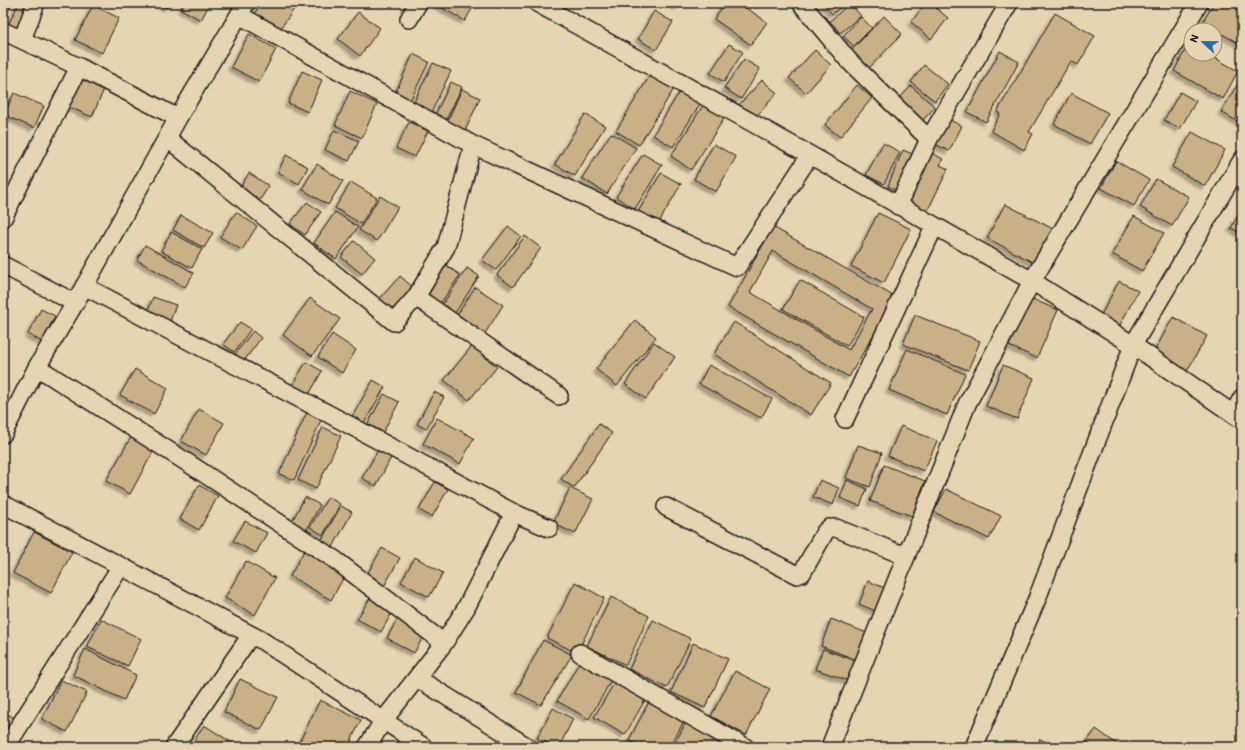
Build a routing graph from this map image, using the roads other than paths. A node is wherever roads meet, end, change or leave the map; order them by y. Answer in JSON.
{"nodes":[{"id":1,"x":36,"y":3,"type":"edge"},
{"id":2,"x":418,"y":3,"type":"edge"},
{"id":3,"x":537,"y":3,"type":"edge"},
{"id":4,"x":801,"y":3,"type":"edge"},
{"id":5,"x":1009,"y":3,"type":"edge"},
{"id":6,"x":1199,"y":3,"type":"edge"},
{"id":7,"x":243,"y":9,"type":"edge"},
{"id":8,"x":409,"y":19,"type":"dead end"},
{"id":9,"x":3,"y":31,"type":"edge"},
{"id":10,"x":22,"y":40,"type":"junction"},
{"id":11,"x":80,"y":67,"type":"junction"},
{"id":12,"x":178,"y":118,"type":"junction"},
{"id":13,"x":167,"y":138,"type":"junction"},
{"id":14,"x":929,"y":139,"type":"junction"},
{"id":15,"x":473,"y":145,"type":"junction"},
{"id":16,"x":810,"y":155,"type":"junction"},
{"id":17,"x":1242,"y":160,"type":"edge"},
{"id":18,"x":898,"y":206,"type":"junction"},
{"id":19,"x":3,"y":218,"type":"edge"},
{"id":20,"x":934,"y":227,"type":"junction"},
{"id":21,"x":3,"y":266,"type":"edge"},
{"id":22,"x":1032,"y":281,"type":"junction"},
{"id":23,"x":84,"y":286,"type":"junction"},
{"id":24,"x":416,"y":297,"type":"junction"},
{"id":25,"x":75,"y":303,"type":"junction"},
{"id":26,"x":1133,"y":346,"type":"junction"},
{"id":27,"x":37,"y":368,"type":"junction"},
{"id":28,"x":559,"y":396,"type":"dead end"},
{"id":29,"x":1242,"y":398,"type":"edge"},
{"id":30,"x":1237,"y":417,"type":"edge"},
{"id":31,"x":845,"y":419,"type":"dead end"},
{"id":32,"x":3,"y":434,"type":"edge"},
{"id":33,"x":3,"y":504,"type":"edge"},
{"id":34,"x":666,"y":507,"type":"dead end"},
{"id":35,"x":514,"y":513,"type":"junction"},
{"id":36,"x":549,"y":528,"type":"dead end"},
{"id":37,"x":906,"y":556,"type":"junction"},
{"id":38,"x":121,"y":566,"type":"junction"},
{"id":39,"x":252,"y":635,"type":"junction"},
{"id":40,"x":444,"y":644,"type":"junction"},
{"id":41,"x":580,"y":654,"type":"dead end"},
{"id":42,"x":417,"y":678,"type":"junction"},
{"id":43,"x":383,"y":720,"type":"junction"},
{"id":44,"x":6,"y":747,"type":"edge"},
{"id":45,"x":174,"y":747,"type":"edge"},
{"id":46,"x":367,"y":747,"type":"edge"},
{"id":47,"x":424,"y":747,"type":"edge"},
{"id":48,"x":528,"y":747,"type":"edge"},
{"id":49,"x":745,"y":747,"type":"edge"},
{"id":50,"x":830,"y":747,"type":"edge"},
{"id":51,"x":974,"y":747,"type":"edge"}],
"edges":[{"from":1,"to":10,"type":"street"},
{"from":2,"to":8,"type":"street"},
{"from":3,"to":16,"type":"street"},
{"from":4,"to":14,"type":"street"},
{"from":5,"to":14,"type":"street"},
{"from":6,"to":22,"type":"street"},
{"from":7,"to":12,"type":"street"},
{"from":7,"to":15,"type":"street"},
{"from":9,"to":10,"type":"street"},
{"from":10,"to":11,"type":"street"},
{"from":11,"to":12,"type":"street"},
{"from":11,"to":19,"type":"street"},
{"from":12,"to":13,"type":"street"},
{"from":13,"to":23,"type":"street"},
{"from":13,"to":24,"type":"street"},
{"from":14,"to":18,"type":"street"},
{"from":15,"to":16,"type":"street"},
{"from":15,"to":24,"type":"street"},
{"from":16,"to":18,"type":"street"},
{"from":17,"to":26,"type":"street"},
{"from":18,"to":20,"type":"street"},
{"from":20,"to":22,"type":"street"},
{"from":20,"to":31,"type":"street"},
{"from":21,"to":25,"type":"street"},
{"from":22,"to":26,"type":"street"},
{"from":22,"to":37,"type":"street"},
{"from":23,"to":25,"type":"street"},
{"from":23,"to":35,"type":"street"},
{"from":24,"to":28,"type":"street"},
{"from":25,"to":27,"type":"street"},
{"from":26,"to":30,"type":"street"},
{"from":26,"to":51,"type":"street"},
{"from":27,"to":32,"type":"street"},
{"from":27,"to":40,"type":"street"},
{"from":29,"to":30,"type":"street"},
{"from":33,"to":38,"type":"street"},
{"from":34,"to":37,"type":"street"},
{"from":35,"to":36,"type":"street"},
{"from":35,"to":40,"type":"street"},
{"from":37,"to":50,"type":"street"},
{"from":38,"to":39,"type":"street"},
{"from":38,"to":44,"type":"street"},
{"from":39,"to":43,"type":"street"},
{"from":39,"to":45,"type":"street"},
{"from":40,"to":42,"type":"street"},
{"from":41,"to":49,"type":"street"},
{"from":42,"to":43,"type":"street"},
{"from":42,"to":48,"type":"street"},
{"from":43,"to":46,"type":"street"},
{"from":43,"to":47,"type":"street"}]}
